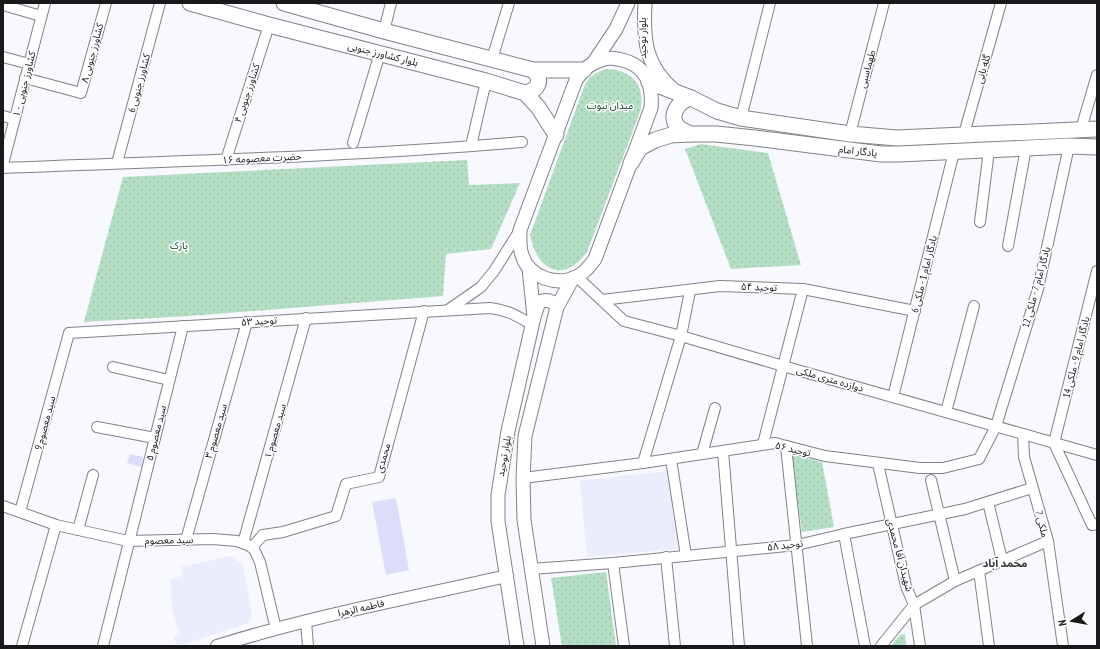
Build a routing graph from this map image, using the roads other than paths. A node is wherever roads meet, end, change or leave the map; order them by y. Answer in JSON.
{"nodes":[{"id":1,"x":44,"y":3,"type":"edge"},
{"id":2,"x":106,"y":3,"type":"edge"},
{"id":3,"x":160,"y":3,"type":"edge"},
{"id":4,"x":190,"y":3,"type":"edge"},
{"id":5,"x":284,"y":3,"type":"edge"},
{"id":6,"x":391,"y":3,"type":"edge"},
{"id":7,"x":509,"y":3,"type":"edge"},
{"id":8,"x":628,"y":3,"type":"edge"},
{"id":9,"x":645,"y":3,"type":"edge"},
{"id":10,"x":770,"y":3,"type":"edge"},
{"id":11,"x":884,"y":3,"type":"edge"},
{"id":12,"x":1001,"y":3,"type":"edge"},
{"id":13,"x":3,"y":5,"type":"edge"},
{"id":14,"x":41,"y":16,"type":"junction"},
{"id":15,"x":269,"y":25,"type":"junction"},
{"id":16,"x":384,"y":31,"type":"junction"},
{"id":17,"x":380,"y":53,"type":"junction"},
{"id":18,"x":3,"y":57,"type":"edge"},
{"id":19,"x":492,"y":59,"type":"junction"},
{"id":20,"x":29,"y":64,"type":"junction"},
{"id":21,"x":589,"y":66,"type":"junction"},
{"id":22,"x":533,"y":70,"type":"junction"},
{"id":23,"x":1097,"y":75,"type":"edge"},
{"id":24,"x":25,"y":78,"type":"junction"},
{"id":25,"x":647,"y":78,"type":"junction"},
{"id":26,"x":486,"y":81,"type":"junction"},
{"id":27,"x":525,"y":93,"type":"junction"},
{"id":28,"x":684,"y":96,"type":"junction"},
{"id":29,"x":3,"y":116,"type":"edge"},
{"id":30,"x":741,"y":118,"type":"junction"},
{"id":31,"x":14,"y":119,"type":"junction"},
{"id":32,"x":1081,"y":129,"type":"junction"},
{"id":33,"x":1097,"y":129,"type":"edge"},
{"id":34,"x":690,"y":134,"type":"junction"},
{"id":35,"x":850,"y":134,"type":"junction"},
{"id":36,"x":964,"y":134,"type":"junction"},
{"id":37,"x":556,"y":135,"type":"junction"},
{"id":38,"x":522,"y":142,"type":"dead end"},
{"id":39,"x":353,"y":143,"type":"dead end"},
{"id":40,"x":471,"y":146,"type":"junction"},
{"id":41,"x":1069,"y":146,"type":"junction"},
{"id":42,"x":1097,"y":147,"type":"edge"},
{"id":43,"x":1026,"y":148,"type":"junction"},
{"id":44,"x":989,"y":150,"type":"junction"},
{"id":45,"x":954,"y":152,"type":"junction"},
{"id":46,"x":226,"y":160,"type":"junction"},
{"id":47,"x":117,"y":163,"type":"junction"},
{"id":48,"x":631,"y":163,"type":"junction"},
{"id":49,"x":3,"y":164,"type":"edge"},
{"id":50,"x":3,"y":168,"type":"edge"},
{"id":51,"x":980,"y":222,"type":"dead end"},
{"id":52,"x":520,"y":230,"type":"junction"},
{"id":53,"x":1008,"y":246,"type":"dead end"},
{"id":54,"x":529,"y":268,"type":"junction"},
{"id":55,"x":1097,"y":271,"type":"edge"},
{"id":56,"x":575,"y":278,"type":"junction"},
{"id":57,"x":803,"y":289,"type":"junction"},
{"id":58,"x":690,"y":291,"type":"junction"},
{"id":59,"x":602,"y":300,"type":"junction"},
{"id":60,"x":974,"y":306,"type":"dead end"},
{"id":61,"x":557,"y":307,"type":"junction"},
{"id":62,"x":448,"y":310,"type":"junction"},
{"id":63,"x":424,"y":311,"type":"junction"},
{"id":64,"x":915,"y":311,"type":"junction"},
{"id":65,"x":306,"y":318,"type":"junction"},
{"id":66,"x":533,"y":321,"type":"junction"},
{"id":67,"x":246,"y":322,"type":"junction"},
{"id":68,"x":183,"y":326,"type":"junction"},
{"id":69,"x":69,"y":333,"type":"joint"},
{"id":70,"x":681,"y":336,"type":"junction"},
{"id":71,"x":783,"y":366,"type":"junction"},
{"id":72,"x":113,"y":367,"type":"dead end"},
{"id":73,"x":169,"y":380,"type":"junction"},
{"id":74,"x":893,"y":397,"type":"junction"},
{"id":75,"x":715,"y":408,"type":"dead end"},
{"id":76,"x":946,"y":412,"type":"junction"},
{"id":77,"x":996,"y":426,"type":"junction"},
{"id":78,"x":97,"y":427,"type":"dead end"},
{"id":79,"x":1023,"y":434,"type":"junction"},
{"id":80,"x":155,"y":438,"type":"junction"},
{"id":81,"x":1054,"y":443,"type":"junction"},
{"id":82,"x":763,"y":444,"type":"junction"},
{"id":83,"x":786,"y":446,"type":"junction"},
{"id":84,"x":723,"y":451,"type":"junction"},
{"id":85,"x":702,"y":454,"type":"junction"},
{"id":86,"x":1097,"y":455,"type":"edge"},
{"id":87,"x":671,"y":459,"type":"junction"},
{"id":88,"x":643,"y":463,"type":"junction"},
{"id":89,"x":878,"y":464,"type":"junction"},
{"id":90,"x":93,"y":475,"type":"dead end"},
{"id":91,"x":522,"y":478,"type":"junction"},
{"id":92,"x":931,"y":480,"type":"dead end"},
{"id":93,"x":1032,"y":488,"type":"junction"},
{"id":94,"x":988,"y":502,"type":"junction"},
{"id":95,"x":3,"y":506,"type":"edge"},
{"id":96,"x":20,"y":512,"type":"junction"},
{"id":97,"x":939,"y":515,"type":"junction"},
{"id":98,"x":891,"y":524,"type":"junction"},
{"id":99,"x":1097,"y":524,"type":"edge"},
{"id":100,"x":56,"y":525,"type":"junction"},
{"id":101,"x":78,"y":530,"type":"junction"},
{"id":102,"x":844,"y":534,"type":"junction"},
{"id":103,"x":186,"y":540,"type":"junction"},
{"id":104,"x":128,"y":541,"type":"junction"},
{"id":105,"x":1048,"y":541,"type":"junction"},
{"id":106,"x":248,"y":545,"type":"junction"},
{"id":107,"x":797,"y":545,"type":"junction"},
{"id":108,"x":731,"y":551,"type":"junction"},
{"id":109,"x":686,"y":556,"type":"junction"},
{"id":110,"x":666,"y":557,"type":"junction"},
{"id":111,"x":1002,"y":560,"type":"junction"},
{"id":112,"x":613,"y":563,"type":"junction"},
{"id":113,"x":531,"y":569,"type":"junction"},
{"id":114,"x":979,"y":572,"type":"junction"},
{"id":115,"x":507,"y":576,"type":"junction"},
{"id":116,"x":955,"y":581,"type":"junction"},
{"id":117,"x":914,"y":605,"type":"junction"},
{"id":118,"x":306,"y":621,"type":"junction"},
{"id":119,"x":276,"y":629,"type":"junction"},
{"id":120,"x":232,"y":644,"type":"edge"},
{"id":121,"x":22,"y":646,"type":"edge"},
{"id":122,"x":103,"y":646,"type":"edge"},
{"id":123,"x":217,"y":646,"type":"edge"},
{"id":124,"x":308,"y":646,"type":"edge"},
{"id":125,"x":517,"y":646,"type":"edge"},
{"id":126,"x":543,"y":646,"type":"edge"},
{"id":127,"x":624,"y":646,"type":"edge"},
{"id":128,"x":675,"y":646,"type":"edge"},
{"id":129,"x":739,"y":646,"type":"edge"},
{"id":130,"x":807,"y":646,"type":"edge"},
{"id":131,"x":865,"y":646,"type":"edge"},
{"id":132,"x":881,"y":646,"type":"edge"},
{"id":133,"x":920,"y":646,"type":"edge"},
{"id":134,"x":989,"y":646,"type":"edge"},
{"id":135,"x":1063,"y":646,"type":"edge"}],
"edges":[{"from":1,"to":14,"type":"street","name":"کشاورز جنوبی ۱۰"},
{"from":2,"to":24,"type":"street","name":"کشاورز جنوبی ۸"},
{"from":3,"to":47,"type":"street","name":"کشاورز جنوبی 6"},
{"from":4,"to":15,"type":"main road","name":"بلوار کشاورز جنوبی"},
{"from":5,"to":16,"type":"main road"},
{"from":6,"to":16,"type":"street"},
{"from":7,"to":19,"type":"street"},
{"from":8,"to":21,"type":"main road","name":"بلوار توحید"},
{"from":9,"to":25,"type":"main road","name":"بلوار توحید"},
{"from":9,"to":28,"type":"main road"},
{"from":10,"to":30,"type":"street"},
{"from":11,"to":35,"type":"street","name":"طهماسبی"},
{"from":12,"to":36,"type":"street","name":"گله بانی"},
{"from":13,"to":14,"type":"street"},
{"from":14,"to":20,"type":"street","name":"کشاورز جنوبی ۱۰"},
{"from":15,"to":17,"type":"main road","name":"بلوار کشاورز جنوبی"},
{"from":15,"to":46,"type":"street","name":"کشاورز جنوبی ۴"},
{"from":16,"to":19,"type":"main road"},
{"from":17,"to":26,"type":"main road","name":"بلوار کشاورز جنوبی"},
{"from":17,"to":39,"type":"street"},
{"from":18,"to":20,"type":"street"},
{"from":19,"to":22,"type":"main road"},
{"from":20,"to":24,"type":"street","name":"کشاورز جنوبی ۱۰"},
{"from":21,"to":22,"type":"main road"},
{"from":21,"to":25,"type":"main road"},
{"from":21,"to":37,"type":"main road"},
{"from":22,"to":27,"type":"main road"},
{"from":23,"to":32,"type":"street"},
{"from":24,"to":31,"type":"street","name":"کشاورز جنوبی ۱۰"},
{"from":25,"to":28,"type":"main road","name":"یادگار امام"},
{"from":25,"to":48,"type":"main road"},
{"from":26,"to":27,"type":"main road","name":"بلوار کشاورز جنوبی"},
{"from":26,"to":40,"type":"street"},
{"from":27,"to":37,"type":"main road"},
{"from":28,"to":30,"type":"main road","name":"یادگار امام"},
{"from":28,"to":34,"type":"main road"},
{"from":29,"to":31,"type":"street"},
{"from":30,"to":35,"type":"main road","name":"یادگار امام"},
{"from":31,"to":49,"type":"street","name":"کشاورز جنوبی ۱۰"},
{"from":32,"to":33,"type":"main road","name":"یادگار امام"},
{"from":32,"to":36,"type":"main road","name":"یادگار امام"},
{"from":34,"to":45,"type":"main road","name":"یادگار امام"},
{"from":34,"to":48,"type":"main road","name":"یادگار امام"},
{"from":35,"to":36,"type":"main road","name":"یادگار امام"},
{"from":37,"to":52,"type":"main road"},
{"from":38,"to":40,"type":"street","name":"حضرت معصومه ۱۶"},
{"from":40,"to":46,"type":"street","name":"حضرت معصومه ۱۶"},
{"from":41,"to":42,"type":"main road","name":"یادگار امام"},
{"from":41,"to":43,"type":"main road","name":"یادگار امام"},
{"from":41,"to":77,"type":"street","name":"یادگار امام 7 - ملکی 12"},
{"from":43,"to":44,"type":"main road","name":"یادگار امام"},
{"from":43,"to":53,"type":"street"},
{"from":44,"to":45,"type":"main road","name":"یادگار امام"},
{"from":44,"to":51,"type":"street"},
{"from":45,"to":64,"type":"street","name":"یادگار امام 1 - ملکی 6"},
{"from":46,"to":47,"type":"street","name":"حضرت معصومه ۱۶"},
{"from":47,"to":50,"type":"street","name":"حضرت معصومه ۱۶"},
{"from":48,"to":56,"type":"main road"},
{"from":52,"to":54,"type":"main road"},
{"from":52,"to":62,"type":"street"},
{"from":54,"to":56,"type":"main road"},
{"from":54,"to":66,"type":"main road","name":"بلوار توحید"},
{"from":55,"to":81,"type":"street","name":"یادگار امام 9 - ملکی 14"},
{"from":56,"to":59,"type":"street","name":"دوازده متری ملکی"},
{"from":56,"to":61,"type":"main road","name":"بلوار توحید"},
{"from":57,"to":58,"type":"street","name":"توحید ۵۴"},
{"from":57,"to":64,"type":"street","name":"توحید ۵۴"},
{"from":57,"to":71,"type":"street"},
{"from":58,"to":59,"type":"street","name":"توحید ۵۴"},
{"from":58,"to":70,"type":"street"},
{"from":59,"to":70,"type":"street","name":"دوازده متری ملکی"},
{"from":60,"to":76,"type":"street"},
{"from":61,"to":66,"type":"main road"},
{"from":61,"to":91,"type":"main road","name":"بلوار توحید"},
{"from":62,"to":63,"type":"street","name":"توحید ۵۳"},
{"from":62,"to":66,"type":"street","name":"توحید ۵۳"},
{"from":63,"to":65,"type":"street","name":"توحید ۵۳"},
{"from":63,"to":106,"type":"street","name":"محمدی"},
{"from":64,"to":74,"type":"street","name":"یادگار امام 1 - ملکی 6"},
{"from":65,"to":67,"type":"street","name":"توحید ۵۳"},
{"from":65,"to":106,"type":"street","name":"سید معصوم ۱"},
{"from":66,"to":115,"type":"main road","name":"بلوار توحید"},
{"from":67,"to":68,"type":"street","name":"توحید ۵۳"},
{"from":67,"to":103,"type":"street","name":"سید معصوم ۳"},
{"from":68,"to":69,"type":"street","name":"توحید ۵۳"},
{"from":68,"to":73,"type":"street","name":"سید معصوم ۵"},
{"from":69,"to":96,"type":"street","name":"سید معصوم 9"},
{"from":70,"to":71,"type":"street","name":"دوازده متری ملکی"},
{"from":70,"to":88,"type":"street"},
{"from":71,"to":74,"type":"street","name":"دوازده متری ملکی"},
{"from":71,"to":82,"type":"street"},
{"from":72,"to":73,"type":"street"},
{"from":73,"to":80,"type":"street","name":"سید معصوم ۵"},
{"from":74,"to":76,"type":"street","name":"دوازده متری ملکی"},
{"from":75,"to":85,"type":"street"},
{"from":76,"to":77,"type":"street","name":"دوازده متری ملکی"},
{"from":77,"to":79,"type":"street","name":"دوازده متری ملکی"},
{"from":77,"to":89,"type":"street","name":"توحید ۵۶"},
{"from":78,"to":80,"type":"street"},
{"from":79,"to":81,"type":"street","name":"دوازده متری ملکی"},
{"from":79,"to":93,"type":"street","name":"ملکی 7"},
{"from":80,"to":104,"type":"street","name":"سید معصوم ۵"},
{"from":81,"to":86,"type":"street","name":"دوازده متری ملکی"},
{"from":81,"to":99,"type":"street"},
{"from":82,"to":83,"type":"street","name":"توحید ۵۶"},
{"from":82,"to":84,"type":"street","name":"توحید ۵۶"},
{"from":83,"to":89,"type":"street","name":"توحید ۵۶"},
{"from":83,"to":107,"type":"street"},
{"from":84,"to":85,"type":"street","name":"توحید ۵۶"},
{"from":84,"to":108,"type":"street"},
{"from":85,"to":87,"type":"street","name":"توحید ۵۶"},
{"from":87,"to":88,"type":"street","name":"توحید ۵۶"},
{"from":87,"to":109,"type":"street"},
{"from":88,"to":91,"type":"street","name":"توحید ۵۶"},
{"from":89,"to":98,"type":"street","name":"شهیدان آقا محمدی"},
{"from":90,"to":101,"type":"street"},
{"from":91,"to":113,"type":"main road","name":"بلوار توحید"},
{"from":92,"to":97,"type":"street"},
{"from":93,"to":94,"type":"street","name":"توحید ۵۸"},
{"from":93,"to":105,"type":"street","name":"ملکی 7"},
{"from":94,"to":97,"type":"street","name":"توحید ۵۸"},
{"from":94,"to":111,"type":"street"},
{"from":95,"to":96,"type":"street","name":"سید معصوم"},
{"from":96,"to":100,"type":"street","name":"سید معصوم"},
{"from":97,"to":98,"type":"street","name":"توحید ۵۸"},
{"from":97,"to":116,"type":"street"},
{"from":98,"to":102,"type":"street","name":"توحید ۵۸"},
{"from":98,"to":117,"type":"street","name":"شهیدان آقا محمدی"},
{"from":100,"to":101,"type":"street","name":"سید معصوم"},
{"from":100,"to":121,"type":"street"},
{"from":101,"to":104,"type":"street","name":"سید معصوم"},
{"from":102,"to":107,"type":"street","name":"توحید ۵۸"},
{"from":102,"to":131,"type":"street"},
{"from":103,"to":104,"type":"street","name":"سید معصوم"},
{"from":103,"to":106,"type":"street","name":"سید معصوم"},
{"from":104,"to":122,"type":"street","name":"سید معصوم ۵"},
{"from":105,"to":111,"type":"street","name":"ملکی 7"},
{"from":105,"to":135,"type":"street"},
{"from":106,"to":119,"type":"street"},
{"from":107,"to":108,"type":"street","name":"توحید ۵۸"},
{"from":107,"to":130,"type":"street"},
{"from":108,"to":109,"type":"street","name":"توحید ۵۸"},
{"from":108,"to":129,"type":"street"},
{"from":109,"to":110,"type":"street","name":"توحید ۵۸"},
{"from":110,"to":112,"type":"street","name":"توحید ۵۸"},
{"from":110,"to":128,"type":"street"},
{"from":111,"to":114,"type":"street","name":"ملکی 7"},
{"from":112,"to":113,"type":"street","name":"توحید ۵۸"},
{"from":112,"to":127,"type":"street"},
{"from":113,"to":126,"type":"main road","name":"بلوار توحید"},
{"from":114,"to":116,"type":"street","name":"ملکی 7"},
{"from":114,"to":134,"type":"street"},
{"from":115,"to":118,"type":"street","name":"فاطمه الزهرا"},
{"from":115,"to":125,"type":"main road","name":"بلوار توحید"},
{"from":116,"to":117,"type":"street","name":"ملکی 7"},
{"from":117,"to":132,"type":"street"},
{"from":117,"to":133,"type":"street","name":"شهیدان آقا محمدی"},
{"from":118,"to":119,"type":"street","name":"فاطمه الزهرا"},
{"from":118,"to":124,"type":"street"},
{"from":119,"to":120,"type":"street","name":"فاطمه الزهرا"},
{"from":120,"to":123,"type":"street","name":"فاطمه الزهرا"}]}
